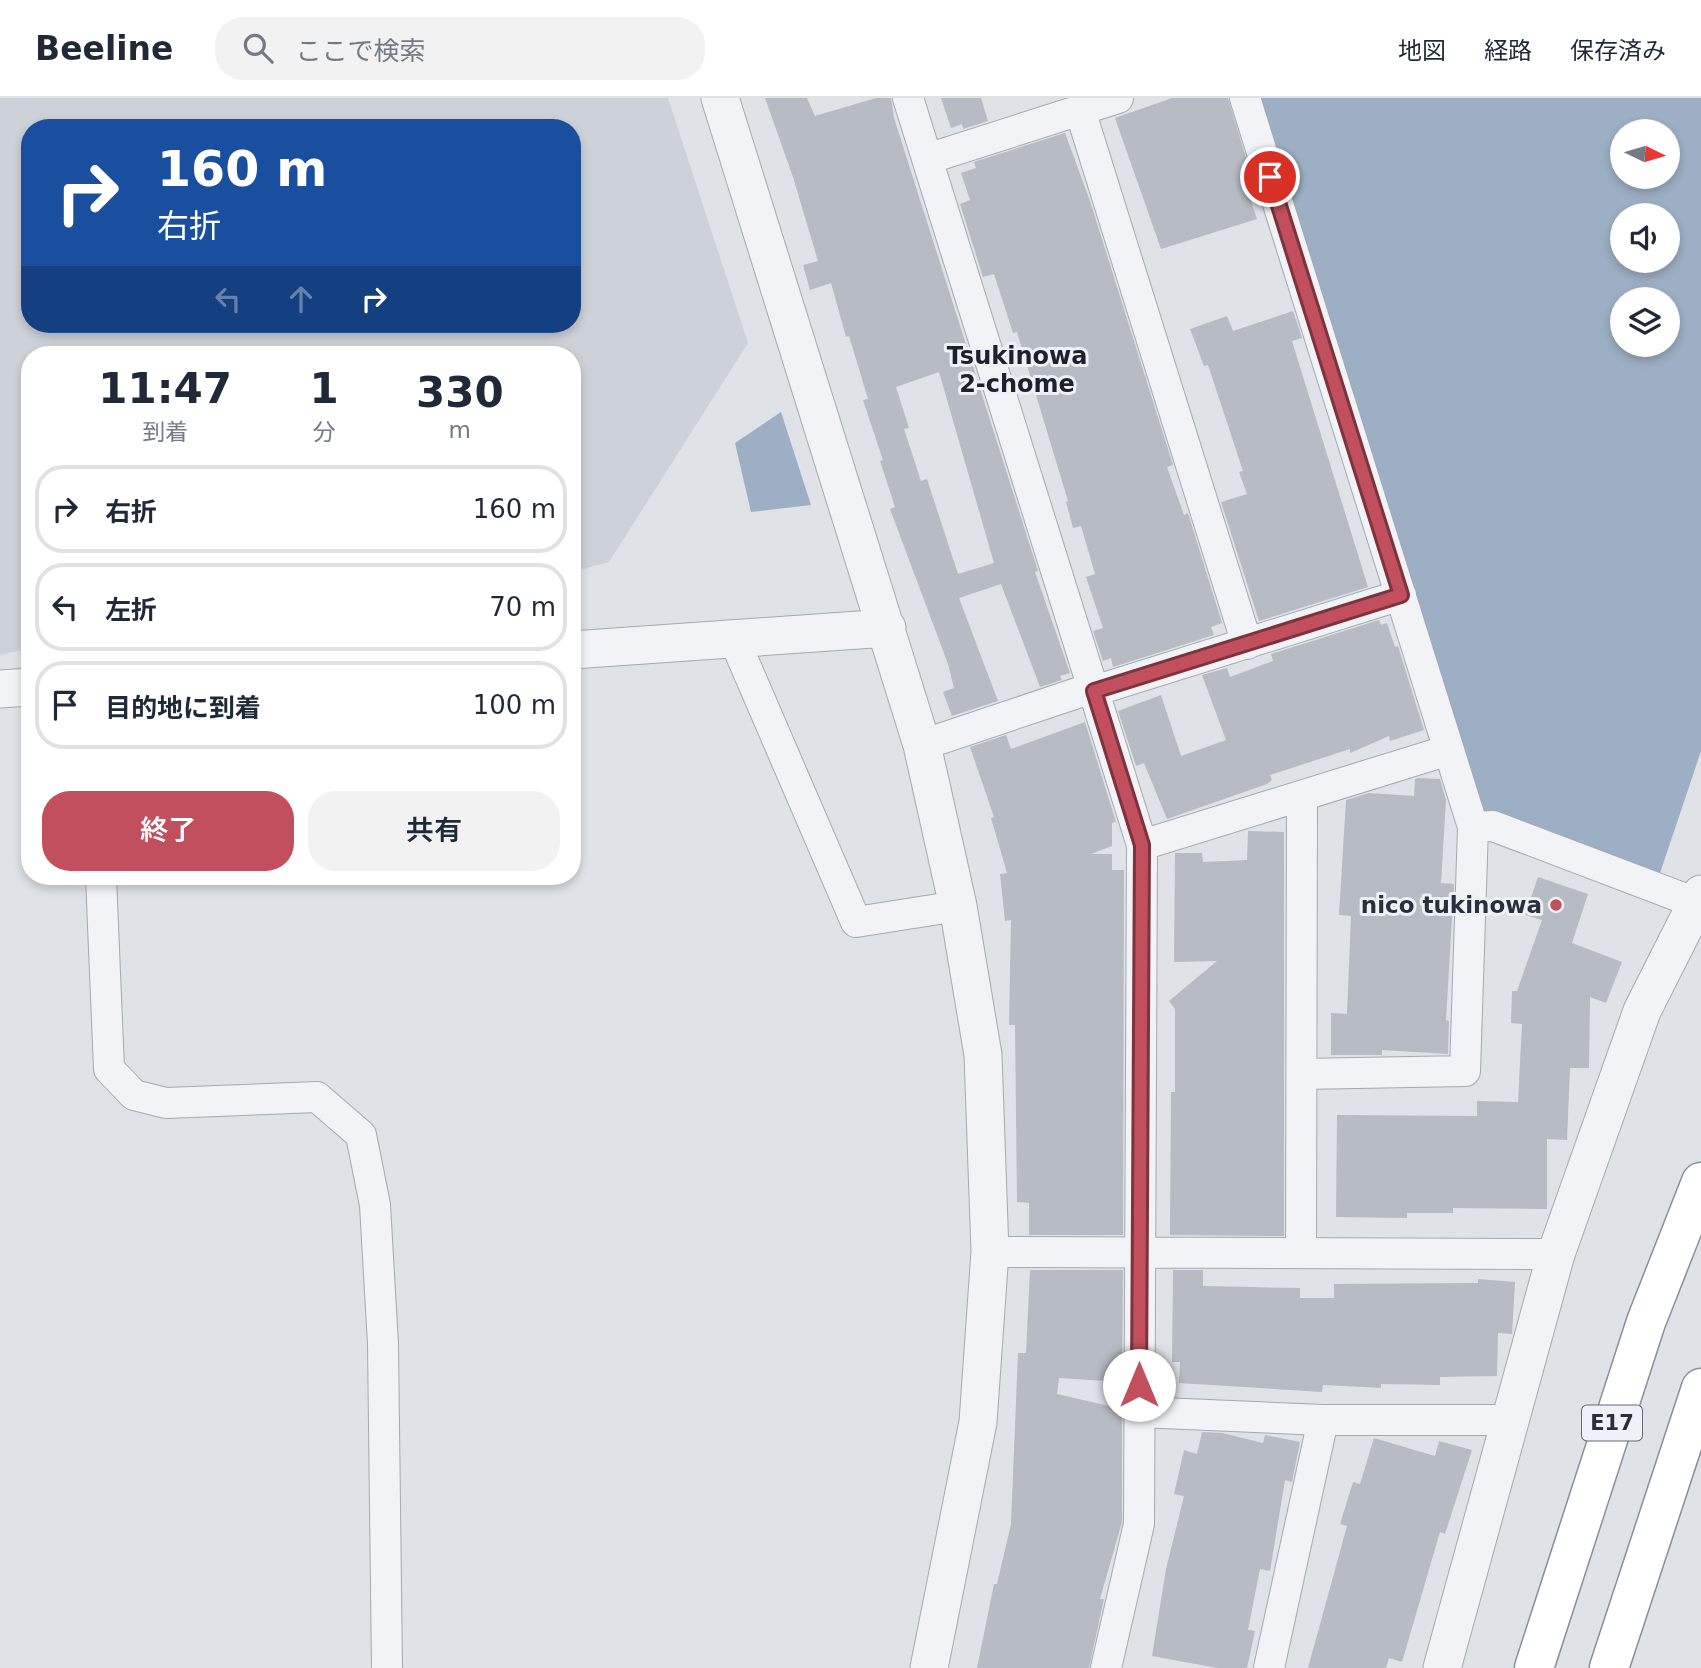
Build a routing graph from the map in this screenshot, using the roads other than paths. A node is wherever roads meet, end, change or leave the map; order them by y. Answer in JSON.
{"nodes":[{"id":1,"x":720,"y":98,"type":"edge"},
{"id":2,"x":908,"y":98,"type":"edge"},
{"id":3,"x":1118,"y":98,"type":"edge"},
{"id":4,"x":1245,"y":98,"type":"edge"},
{"id":5,"x":1080,"y":110,"type":"junction"},
{"id":6,"x":927,"y":159,"type":"junction"},
{"id":7,"x":1401,"y":595,"type":"junction"},
{"id":8,"x":887,"y":628,"type":"junction"},
{"id":9,"x":734,"y":639,"type":"junction"},
{"id":10,"x":1247,"y":643,"type":"junction"},
{"id":11,"x":581,"y":649,"type":"edge"},
{"id":12,"x":21,"y":688,"type":"edge"},
{"id":13,"x":0,"y":689,"type":"edge"},
{"id":14,"x":1093,"y":690,"type":"junction"},
{"id":15,"x":922,"y":745,"type":"junction"},
{"id":16,"x":1449,"y":750,"type":"junction"},
{"id":17,"x":1302,"y":796,"type":"junction"},
{"id":18,"x":1474,"y":827,"type":"junction"},
{"id":19,"x":1142,"y":845,"type":"junction"},
{"id":20,"x":101,"y":885,"type":"edge"},
{"id":21,"x":1698,"y":898,"type":"edge"},
{"id":22,"x":958,"y":906,"type":"junction"},
{"id":23,"x":1302,"y":1074,"type":"junction"},
{"id":24,"x":1701,"y":1182,"type":"edge"},
{"id":25,"x":990,"y":1252,"type":"junction"},
{"id":26,"x":1140,"y":1252,"type":"junction"},
{"id":27,"x":1301,"y":1253,"type":"junction"},
{"id":28,"x":1556,"y":1254,"type":"junction"},
{"id":29,"x":1701,"y":1388,"type":"edge"},
{"id":30,"x":1139,"y":1412,"type":"junction"},
{"id":31,"x":1323,"y":1420,"type":"junction"},
{"id":32,"x":1510,"y":1420,"type":"junction"},
{"id":33,"x":387,"y":1668,"type":"edge"},
{"id":34,"x":929,"y":1668,"type":"edge"},
{"id":35,"x":1106,"y":1668,"type":"edge"},
{"id":36,"x":1269,"y":1668,"type":"edge"},
{"id":37,"x":1442,"y":1668,"type":"edge"},
{"id":38,"x":1534,"y":1668,"type":"edge"},
{"id":39,"x":1609,"y":1668,"type":"edge"}],
"edges":[{"from":1,"to":8,"type":"street"},
{"from":2,"to":6,"type":"street"},
{"from":3,"to":5,"type":"street"},
{"from":4,"to":7,"type":"street"},
{"from":5,"to":6,"type":"street"},
{"from":5,"to":10,"type":"street"},
{"from":6,"to":14,"type":"street"},
{"from":7,"to":10,"type":"street"},
{"from":7,"to":16,"type":"street"},
{"from":8,"to":9,"type":"street"},
{"from":8,"to":15,"type":"street"},
{"from":9,"to":11,"type":"street"},
{"from":9,"to":22,"type":"street"},
{"from":10,"to":14,"type":"street"},
{"from":12,"to":13,"type":"street"},
{"from":14,"to":15,"type":"street"},
{"from":14,"to":19,"type":"street"},
{"from":15,"to":22,"type":"street"},
{"from":16,"to":17,"type":"street"},
{"from":16,"to":18,"type":"street"},
{"from":17,"to":19,"type":"street"},
{"from":17,"to":23,"type":"street"},
{"from":18,"to":21,"type":"street"},
{"from":18,"to":23,"type":"street"},
{"from":19,"to":26,"type":"street"},
{"from":20,"to":33,"type":"street"},
{"from":21,"to":28,"type":"street"},
{"from":22,"to":25,"type":"street"},
{"from":23,"to":27,"type":"street"},
{"from":24,"to":38,"type":"highway","number":"E17"},
{"from":25,"to":26,"type":"street"},
{"from":25,"to":34,"type":"street"},
{"from":26,"to":27,"type":"street"},
{"from":26,"to":30,"type":"street"},
{"from":27,"to":28,"type":"street"},
{"from":28,"to":32,"type":"street"},
{"from":29,"to":39,"type":"highway"},
{"from":30,"to":31,"type":"street"},
{"from":30,"to":35,"type":"street"},
{"from":31,"to":32,"type":"street"},
{"from":31,"to":36,"type":"street"},
{"from":32,"to":37,"type":"street"}]}
